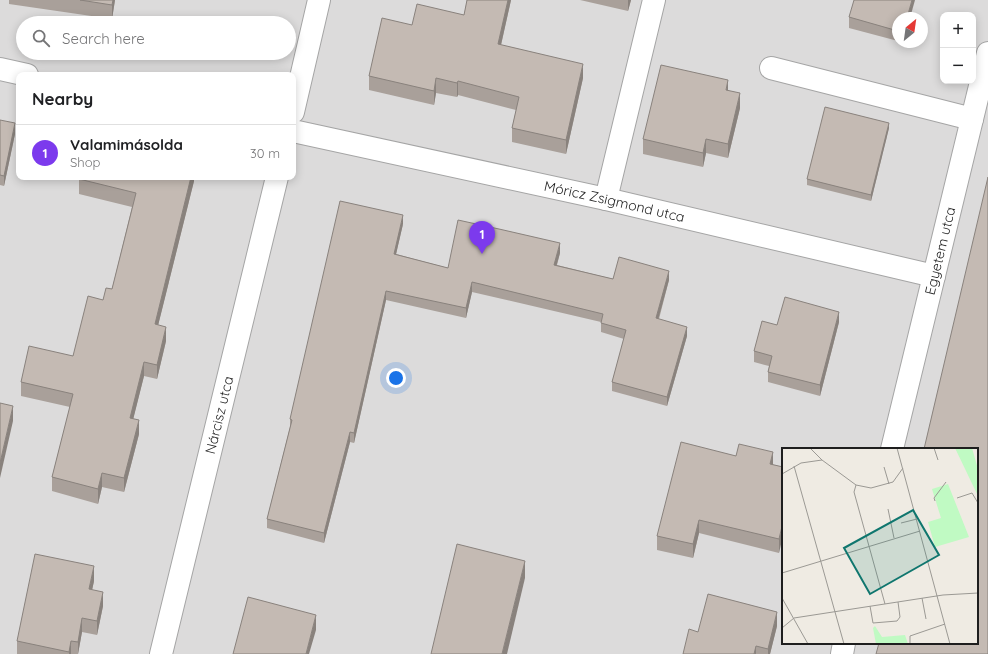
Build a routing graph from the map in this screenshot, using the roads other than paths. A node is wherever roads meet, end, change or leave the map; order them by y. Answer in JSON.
{"nodes":[{"id":1,"x":319,"y":0,"type":"edge"},
{"id":2,"x":654,"y":0,"type":"edge"},
{"id":3,"x":988,"y":53,"type":"edge"},
{"id":4,"x":771,"y":68,"type":"dead end"},
{"id":5,"x":0,"y":69,"type":"edge"},
{"id":6,"x":16,"y":73,"type":"edge"},
{"id":7,"x":296,"y":99,"type":"edge"},
{"id":8,"x":972,"y":119,"type":"junction"},
{"id":9,"x":296,"y":132,"type":"edge"},
{"id":10,"x":277,"y":180,"type":"edge"},
{"id":11,"x":606,"y":198,"type":"junction"},
{"id":12,"x":934,"y":276,"type":"junction"},
{"id":13,"x":892,"y":448,"type":"edge"},
{"id":14,"x":844,"y":644,"type":"edge"},
{"id":15,"x":161,"y":654,"type":"edge"},
{"id":16,"x":842,"y":654,"type":"edge"}],
"edges":[{"from":1,"to":7,"type":"street"},
{"from":2,"to":11,"type":"street"},
{"from":3,"to":8,"type":"street","name":"Egyetem utca"},
{"from":4,"to":8,"type":"street"},
{"from":5,"to":6,"type":"street"},
{"from":8,"to":12,"type":"street","name":"Egyetem utca"},
{"from":9,"to":11,"type":"street","name":"Móricz Zsigmond utca"},
{"from":10,"to":15,"type":"street","name":"Nárcisz utca"},
{"from":11,"to":12,"type":"street","name":"Móricz Zsigmond utca"},
{"from":12,"to":13,"type":"street","name":"Egyetem utca"},
{"from":14,"to":16,"type":"street"}]}
